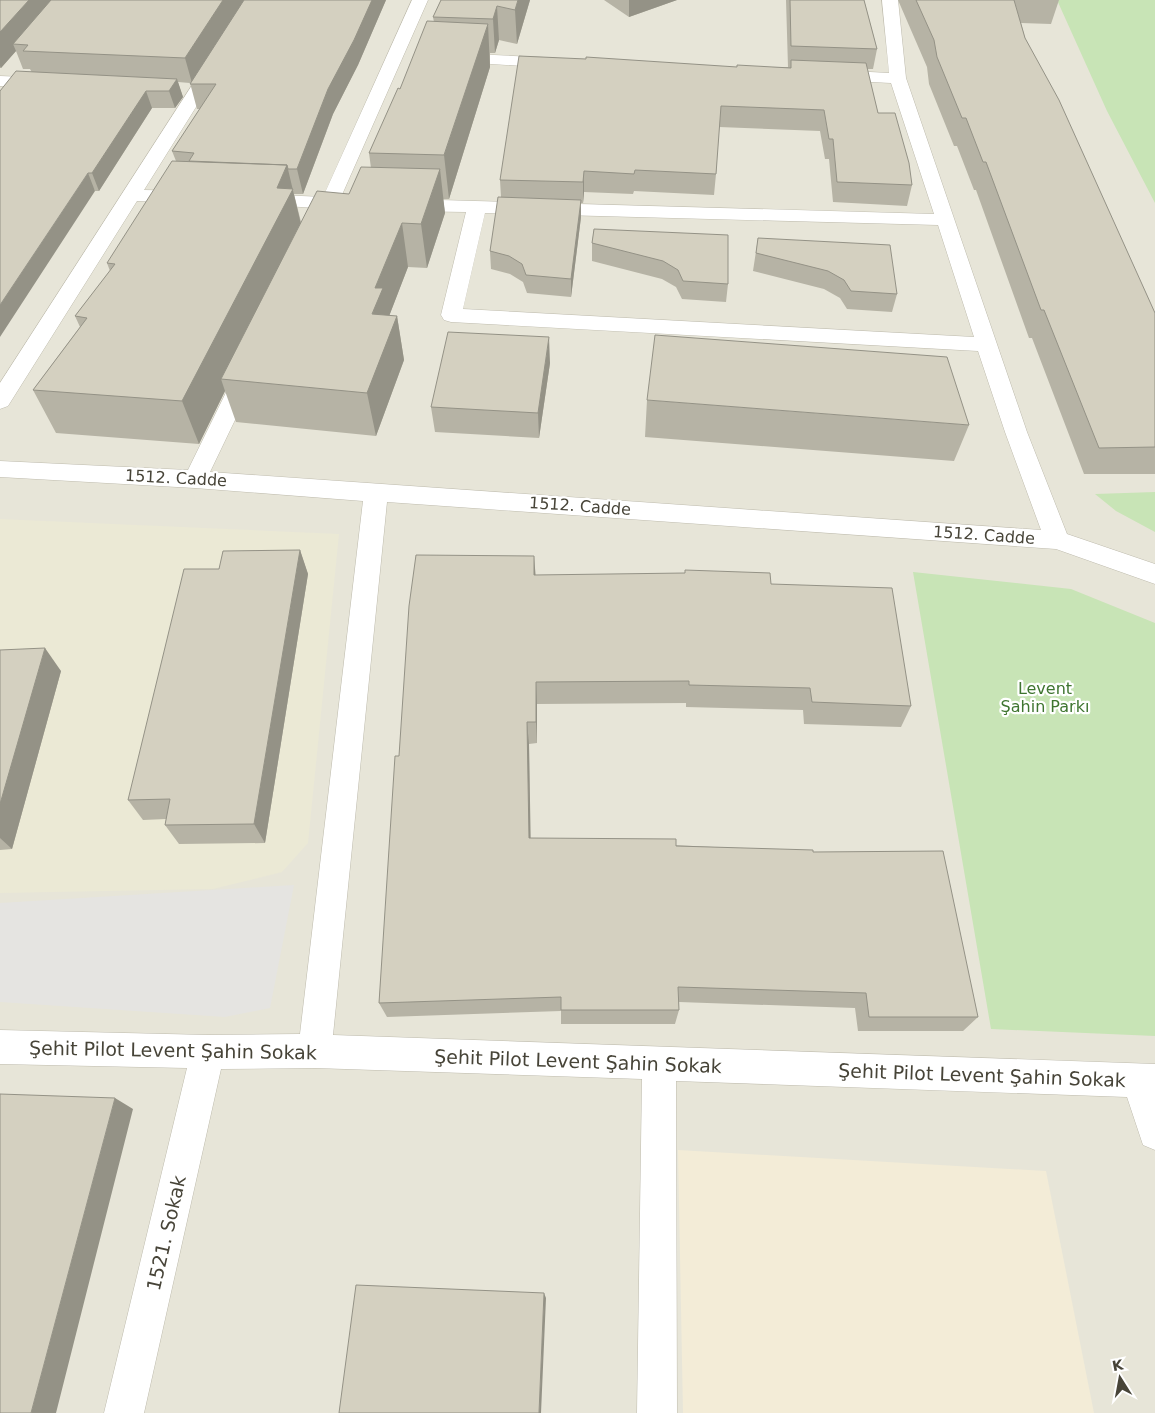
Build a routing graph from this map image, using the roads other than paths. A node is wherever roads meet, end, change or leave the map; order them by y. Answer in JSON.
{"nodes":[{"id":1,"x":255,"y":0,"type":"edge"},
{"id":2,"x":420,"y":0,"type":"edge"},
{"id":3,"x":890,"y":0,"type":"edge"},
{"id":4,"x":396,"y":56,"type":"junction"},
{"id":5,"x":415,"y":57,"type":"edge"},
{"id":6,"x":435,"y":58,"type":"edge"},
{"id":7,"x":573,"y":64,"type":"edge"},
{"id":8,"x":14,"y":66,"type":"edge"},
{"id":9,"x":820,"y":75,"type":"edge"},
{"id":10,"x":898,"y":78,"type":"junction"},
{"id":11,"x":1,"y":81,"type":"edge"},
{"id":12,"x":60,"y":84,"type":"edge"},
{"id":13,"x":178,"y":90,"type":"edge"},
{"id":14,"x":198,"y":90,"type":"junction"},
{"id":15,"x":132,"y":194,"type":"junction"},
{"id":16,"x":211,"y":198,"type":"edge"},
{"id":17,"x":241,"y":199,"type":"edge"},
{"id":18,"x":330,"y":203,"type":"junction"},
{"id":19,"x":369,"y":204,"type":"edge"},
{"id":20,"x":389,"y":205,"type":"edge"},
{"id":21,"x":477,"y":207,"type":"junction"},
{"id":22,"x":947,"y":220,"type":"junction"},
{"id":23,"x":317,"y":230,"type":"edge"},
{"id":24,"x":987,"y":345,"type":"junction"},
{"id":25,"x":256,"y":354,"type":"edge"},
{"id":26,"x":0,"y":401,"type":"edge"},
{"id":27,"x":0,"y":469,"type":"edge"},
{"id":28,"x":195,"y":479,"type":"junction"},
{"id":29,"x":376,"y":494,"type":"junction"},
{"id":30,"x":1058,"y":540,"type":"junction"},
{"id":31,"x":1155,"y":574,"type":"edge"},
{"id":32,"x":0,"y":1047,"type":"edge"},
{"id":33,"x":208,"y":1052,"type":"junction"},
{"id":34,"x":315,"y":1052,"type":"junction"},
{"id":35,"x":660,"y":1064,"type":"junction"},
{"id":36,"x":1147,"y":1081,"type":"edge"},
{"id":37,"x":1155,"y":1133,"type":"edge"},
{"id":38,"x":124,"y":1413,"type":"edge"},
{"id":39,"x":657,"y":1413,"type":"edge"}],
"edges":[{"from":1,"to":14,"type":"street"},
{"from":2,"to":4,"type":"street"},
{"from":3,"to":10,"type":"street"},
{"from":4,"to":5,"type":"street"},
{"from":4,"to":18,"type":"street"},
{"from":6,"to":7,"type":"street"},
{"from":8,"to":11,"type":"street"},
{"from":9,"to":10,"type":"street"},
{"from":10,"to":22,"type":"street"},
{"from":11,"to":12,"type":"street"},
{"from":13,"to":14,"type":"street"},
{"from":14,"to":15,"type":"street"},
{"from":15,"to":16,"type":"street"},
{"from":15,"to":26,"type":"street"},
{"from":17,"to":18,"type":"street"},
{"from":18,"to":19,"type":"street"},
{"from":18,"to":23,"type":"street"},
{"from":20,"to":21,"type":"street"},
{"from":21,"to":22,"type":"street"},
{"from":21,"to":24,"type":"street"},
{"from":22,"to":24,"type":"street"},
{"from":24,"to":30,"type":"street"},
{"from":25,"to":28,"type":"street"},
{"from":27,"to":28,"type":"street","name":"1512. Cadde"},
{"from":28,"to":29,"type":"street","name":"1512. Cadde"},
{"from":29,"to":30,"type":"street","name":"1512. Cadde"},
{"from":29,"to":34,"type":"street"},
{"from":30,"to":31,"type":"street","name":"1512. Cadde"},
{"from":32,"to":33,"type":"street","name":"Şehit Pilot Levent Şahin Sokak"},
{"from":33,"to":34,"type":"street","name":"Şehit Pilot Levent Şahin Sokak"},
{"from":33,"to":38,"type":"street","name":"1521. Sokak"},
{"from":34,"to":35,"type":"street","name":"Şehit Pilot Levent Şahin Sokak"},
{"from":35,"to":36,"type":"street","name":"Şehit Pilot Levent Şahin Sokak"},
{"from":35,"to":39,"type":"street"},
{"from":36,"to":37,"type":"street"}]}
